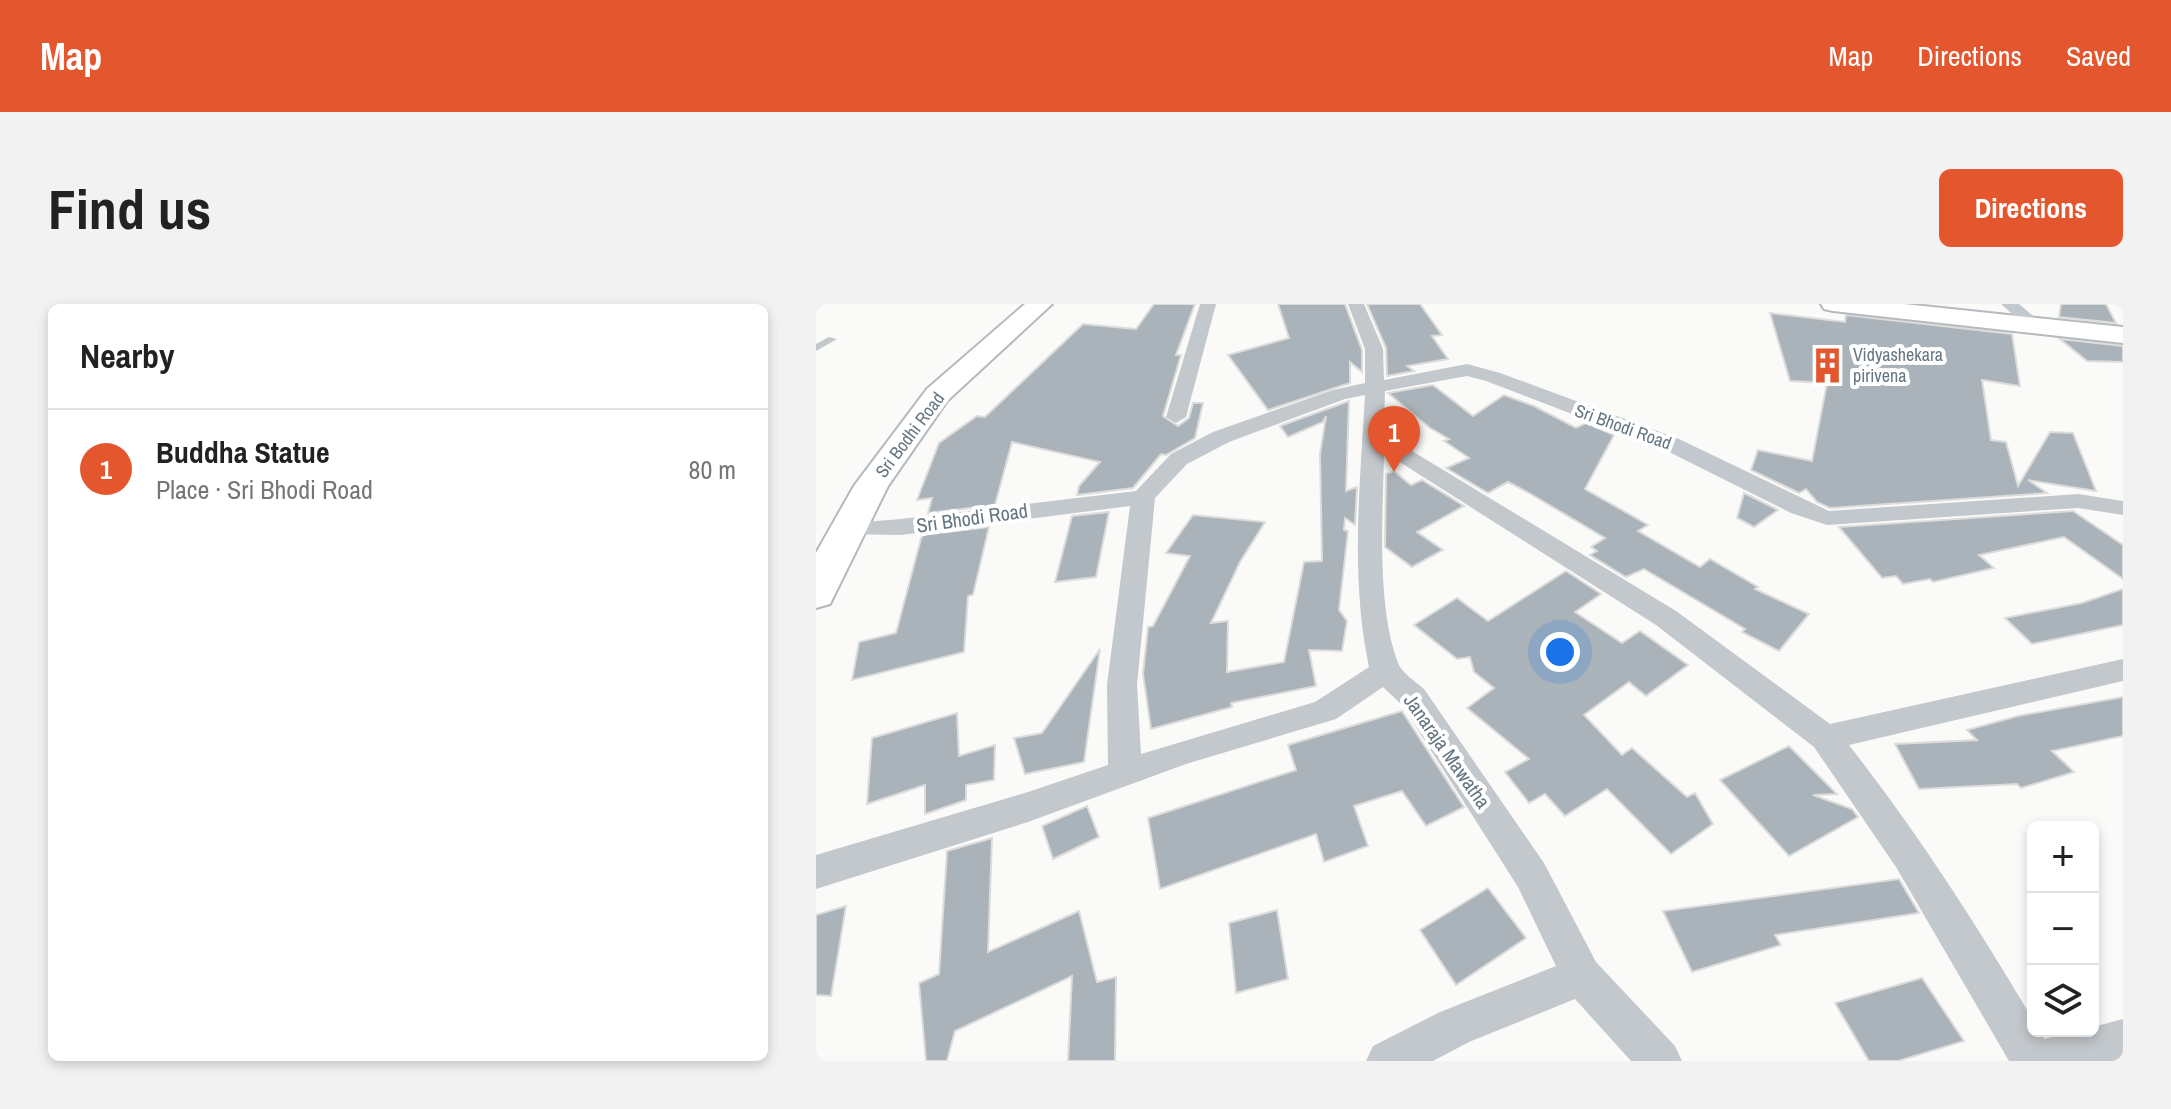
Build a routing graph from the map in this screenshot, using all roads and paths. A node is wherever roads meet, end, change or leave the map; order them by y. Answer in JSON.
{"nodes":[{"id":1,"x":1040,"y":304,"type":"edge"},
{"id":2,"x":1208,"y":304,"type":"edge"},
{"id":3,"x":1356,"y":304,"type":"edge"},
{"id":4,"x":1833,"y":304,"type":"edge"},
{"id":5,"x":2009,"y":304,"type":"edge"},
{"id":6,"x":2037,"y":327,"type":"junction"},
{"id":7,"x":2123,"y":335,"type":"edge"},
{"id":8,"x":832,"y":339,"type":"dead end"},
{"id":9,"x":816,"y":348,"type":"edge"},
{"id":10,"x":1375,"y":387,"type":"junction"},
{"id":11,"x":1176,"y":417,"type":"dead end"},
{"id":12,"x":1373,"y":436,"type":"junction"},
{"id":13,"x":1143,"y":497,"type":"junction"},
{"id":14,"x":2123,"y":508,"type":"edge"},
{"id":15,"x":848,"y":529,"type":"junction"},
{"id":16,"x":816,"y":595,"type":"edge"},
{"id":17,"x":2123,"y":670,"type":"edge"},
{"id":18,"x":1385,"y":671,"type":"junction"},
{"id":19,"x":1825,"y":738,"type":"junction"},
{"id":20,"x":1125,"y":772,"type":"junction"},
{"id":21,"x":816,"y":872,"type":"edge"},
{"id":22,"x":1582,"y":976,"type":"junction"},
{"id":23,"x":2123,"y":1040,"type":"edge"},
{"id":24,"x":1388,"y":1061,"type":"edge"},
{"id":25,"x":1660,"y":1061,"type":"edge"},
{"id":26,"x":2033,"y":1061,"type":"edge"},
{"id":27,"x":2044,"y":1061,"type":"edge"}],
"edges":[{"from":1,"to":15,"type":"street","name":"Sri Bodhi Road"},
{"from":2,"to":11,"type":"street"},
{"from":3,"to":10,"type":"street"},
{"from":4,"to":6,"type":"street"},
{"from":5,"to":6,"type":"street"},
{"from":6,"to":7,"type":"street"},
{"from":8,"to":9,"type":"lane"},
{"from":10,"to":12,"type":"street"},
{"from":10,"to":13,"type":"street","name":"Sri Bhodi Road"},
{"from":10,"to":14,"type":"street","name":"Sri Bhodi Road"},
{"from":12,"to":18,"type":"street"},
{"from":12,"to":19,"type":"street"},
{"from":13,"to":15,"type":"street","name":"Sri Bhodi Road"},
{"from":13,"to":20,"type":"street"},
{"from":15,"to":16,"type":"street","name":"Sri Bodhi Road"},
{"from":17,"to":19,"type":"street"},
{"from":18,"to":20,"type":"street"},
{"from":18,"to":22,"type":"street","name":"Janaraja Mawatha"},
{"from":19,"to":26,"type":"street"},
{"from":20,"to":21,"type":"street"},
{"from":22,"to":24,"type":"street"},
{"from":22,"to":25,"type":"street","name":"Janaraja Mawatha"},
{"from":23,"to":27,"type":"street"}]}
